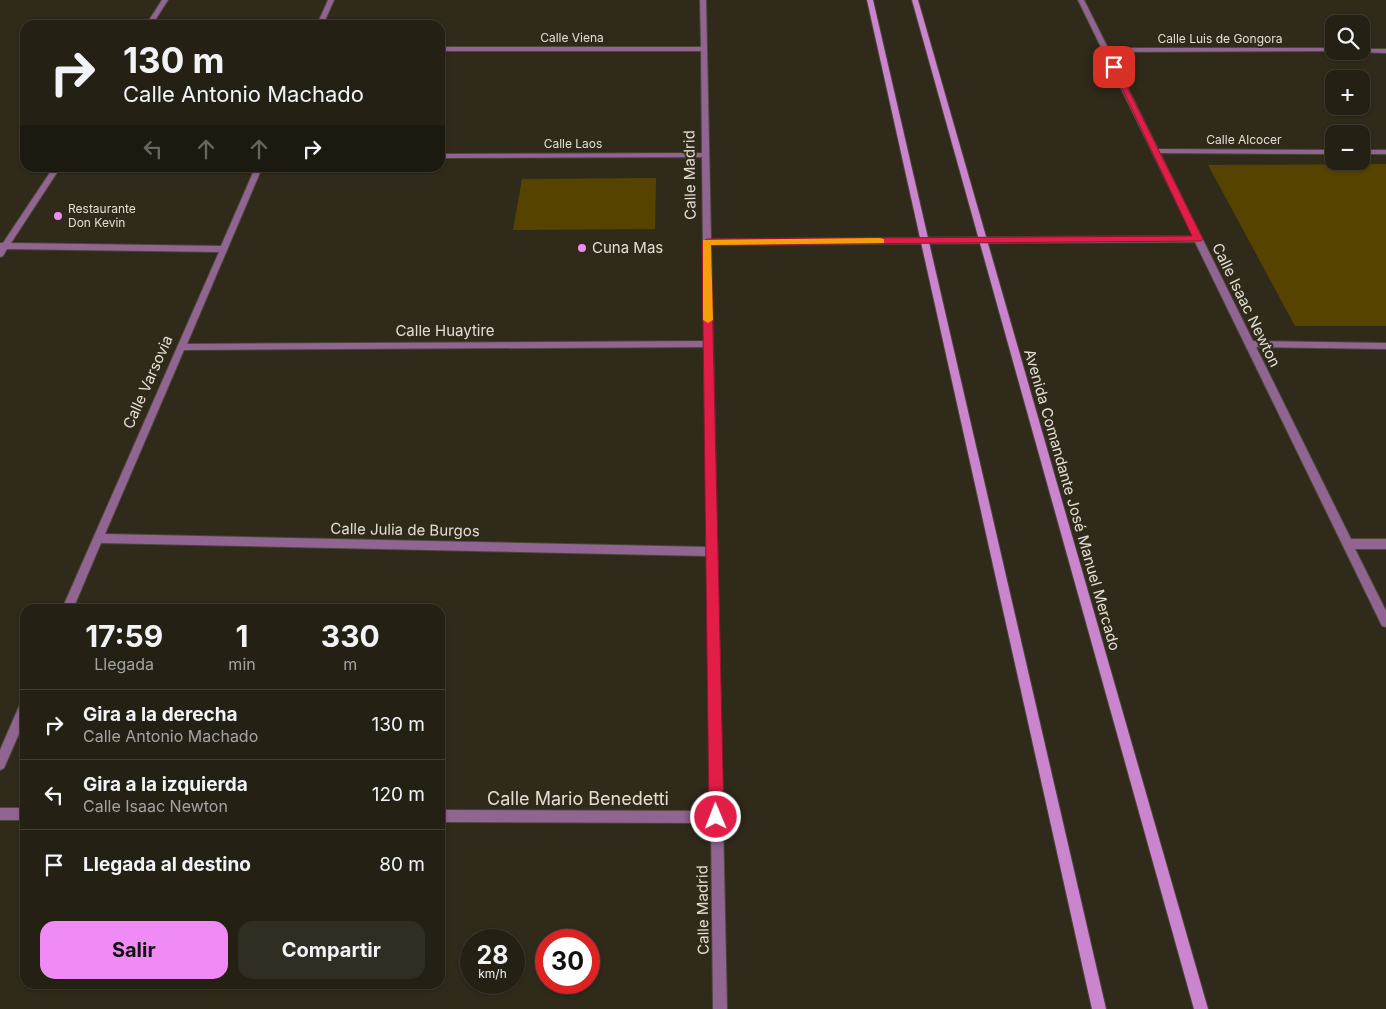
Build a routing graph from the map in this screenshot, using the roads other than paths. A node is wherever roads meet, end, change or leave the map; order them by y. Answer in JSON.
{"nodes":[{"id":1,"x":165,"y":0,"type":"edge"},
{"id":2,"x":331,"y":0,"type":"edge"},
{"id":3,"x":703,"y":0,"type":"edge"},
{"id":4,"x":870,"y":0,"type":"edge"},
{"id":5,"x":915,"y":0,"type":"edge"},
{"id":6,"x":1081,"y":0,"type":"edge"},
{"id":7,"x":151,"y":20,"type":"edge"},
{"id":8,"x":322,"y":20,"type":"edge"},
{"id":9,"x":445,"y":49,"type":"edge"},
{"id":10,"x":704,"y":49,"type":"junction"},
{"id":11,"x":1105,"y":50,"type":"junction"},
{"id":12,"x":1325,"y":50,"type":"edge"},
{"id":13,"x":1370,"y":50,"type":"edge"},
{"id":14,"x":1386,"y":50,"type":"edge"},
{"id":15,"x":1155,"y":151,"type":"junction"},
{"id":16,"x":1325,"y":152,"type":"edge"},
{"id":17,"x":1370,"y":152,"type":"edge"},
{"id":18,"x":1386,"y":152,"type":"edge"},
{"id":19,"x":705,"y":155,"type":"junction"},
{"id":20,"x":445,"y":156,"type":"edge"},
{"id":21,"x":53,"y":172,"type":"edge"},
{"id":22,"x":257,"y":172,"type":"edge"},
{"id":23,"x":1198,"y":239,"type":"junction"},
{"id":24,"x":925,"y":241,"type":"junction"},
{"id":25,"x":983,"y":241,"type":"junction"},
{"id":26,"x":707,"y":242,"type":"junction"},
{"id":27,"x":3,"y":246,"type":"edge"},
{"id":28,"x":223,"y":249,"type":"junction"},
{"id":29,"x":0,"y":254,"type":"edge"},
{"id":30,"x":709,"y":344,"type":"junction"},
{"id":31,"x":1249,"y":344,"type":"junction"},
{"id":32,"x":1386,"y":346,"type":"edge"},
{"id":33,"x":181,"y":347,"type":"junction"},
{"id":34,"x":98,"y":538,"type":"junction"},
{"id":35,"x":1348,"y":544,"type":"junction"},
{"id":36,"x":1386,"y":544,"type":"edge"},
{"id":37,"x":712,"y":552,"type":"junction"},
{"id":38,"x":69,"y":604,"type":"edge"},
{"id":39,"x":1386,"y":622,"type":"edge"},
{"id":40,"x":20,"y":718,"type":"edge"},
{"id":41,"x":0,"y":764,"type":"edge"},
{"id":42,"x":0,"y":814,"type":"edge"},
{"id":43,"x":20,"y":814,"type":"edge"},
{"id":44,"x":445,"y":816,"type":"edge"},
{"id":45,"x":716,"y":817,"type":"junction"},
{"id":46,"x":720,"y":1009,"type":"edge"},
{"id":47,"x":1099,"y":1009,"type":"edge"},
{"id":48,"x":1201,"y":1009,"type":"edge"}],
"edges":[{"from":1,"to":7,"type":"street"},
{"from":2,"to":8,"type":"street"},
{"from":3,"to":10,"type":"street","name":"Calle Madrid"},
{"from":4,"to":24,"type":"street"},
{"from":5,"to":25,"type":"street","name":"Avenida Comandante José Manuel Mercado"},
{"from":6,"to":11,"type":"street","name":"Calle Isaac Newton"},
{"from":9,"to":10,"type":"street","name":"Calle Viena"},
{"from":10,"to":19,"type":"street","name":"Calle Madrid"},
{"from":11,"to":12,"type":"street","name":"Calle Luis de Gongora"},
{"from":11,"to":15,"type":"street","name":"Calle Isaac Newton"},
{"from":13,"to":14,"type":"street"},
{"from":15,"to":16,"type":"street","name":"Calle Alcocer"},
{"from":15,"to":23,"type":"street","name":"Calle Isaac Newton"},
{"from":17,"to":18,"type":"street"},
{"from":19,"to":20,"type":"street","name":"Calle Laos"},
{"from":19,"to":26,"type":"street","name":"Calle Madrid"},
{"from":21,"to":27,"type":"street"},
{"from":22,"to":28,"type":"street","name":"Calle Varsovia"},
{"from":23,"to":25,"type":"street"},
{"from":23,"to":31,"type":"street","name":"Calle Isaac Newton"},
{"from":24,"to":25,"type":"street"},
{"from":24,"to":26,"type":"street"},
{"from":24,"to":47,"type":"street"},
{"from":25,"to":48,"type":"street","name":"Avenida Comandante José Manuel Mercado"},
{"from":26,"to":30,"type":"street","name":"Calle Madrid"},
{"from":27,"to":28,"type":"street"},
{"from":27,"to":29,"type":"street"},
{"from":28,"to":33,"type":"street","name":"Calle Varsovia"},
{"from":30,"to":33,"type":"street","name":"Calle Huaytire"},
{"from":30,"to":37,"type":"street","name":"Calle Madrid"},
{"from":31,"to":32,"type":"street"},
{"from":31,"to":35,"type":"street","name":"Calle Isaac Newton"},
{"from":33,"to":34,"type":"street","name":"Calle Varsovia"},
{"from":34,"to":37,"type":"street","name":"Calle Julia de Burgos"},
{"from":34,"to":38,"type":"street","name":"Calle Varsovia"},
{"from":35,"to":36,"type":"street"},
{"from":35,"to":39,"type":"street","name":"Calle Isaac Newton"},
{"from":37,"to":45,"type":"street","name":"Calle Madrid"},
{"from":40,"to":41,"type":"street"},
{"from":42,"to":43,"type":"street"},
{"from":44,"to":45,"type":"street","name":"Calle Mario Benedetti"},
{"from":45,"to":46,"type":"street","name":"Calle Madrid"}]}
